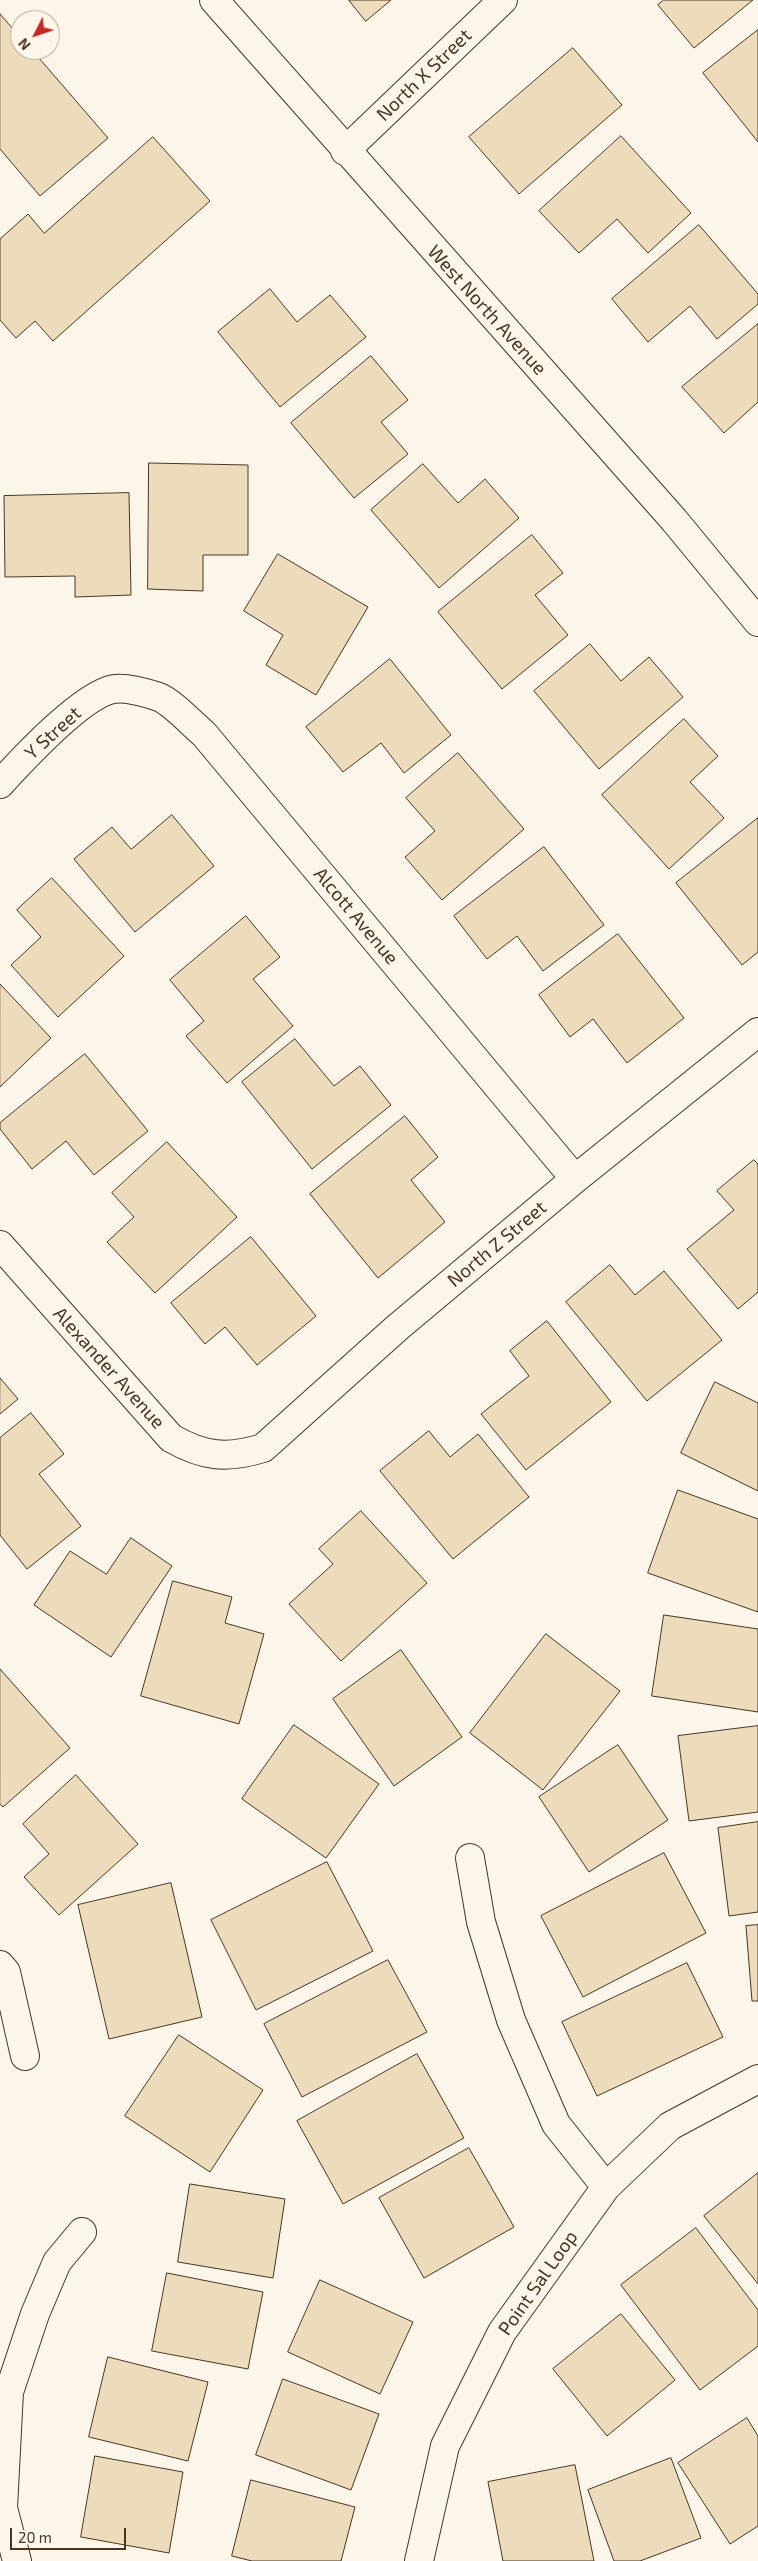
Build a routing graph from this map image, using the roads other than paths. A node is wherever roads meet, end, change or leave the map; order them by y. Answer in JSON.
{"nodes":[{"id":1,"x":214,"y":0,"type":"edge"},
{"id":2,"x":504,"y":0,"type":"edge"},
{"id":3,"x":346,"y":151,"type":"junction"},
{"id":4,"x":758,"y":622,"type":"edge"},
{"id":5,"x":113,"y":689,"type":"joint"},
{"id":6,"x":0,"y":784,"type":"edge"},
{"id":7,"x":758,"y":1032,"type":"edge"},
{"id":8,"x":575,"y":1179,"type":"junction"},
{"id":9,"x":0,"y":1245,"type":"edge"},
{"id":10,"x":238,"y":1456,"type":"joint"},
{"id":11,"x":470,"y":1858,"type":"dead end"},
{"id":12,"x":0,"y":1965,"type":"edge"},
{"id":13,"x":25,"y":2056,"type":"dead end"},
{"id":14,"x":758,"y":2079,"type":"edge"},
{"id":15,"x":606,"y":2187,"type":"junction"},
{"id":16,"x":82,"y":2232,"type":"dead end"},
{"id":17,"x":17,"y":2561,"type":"edge"},
{"id":18,"x":419,"y":2561,"type":"edge"}],
"edges":[{"from":1,"to":3,"type":"street","name":"West North Avenue"},
{"from":2,"to":3,"type":"street","name":"North X Street"},
{"from":3,"to":4,"type":"street","name":"West North Avenue"},
{"from":5,"to":6,"type":"street","name":"Y Street"},
{"from":5,"to":8,"type":"street","name":"Alcott Avenue"},
{"from":7,"to":8,"type":"street","name":"North Z Street"},
{"from":8,"to":10,"type":"street","name":"North Z Street"},
{"from":9,"to":10,"type":"street","name":"Alexander Avenue"},
{"from":11,"to":15,"type":"street"},
{"from":12,"to":13,"type":"street"},
{"from":14,"to":15,"type":"street","name":"Point Sal Loop"},
{"from":15,"to":18,"type":"street","name":"Point Sal Loop"},
{"from":16,"to":17,"type":"street"}]}
